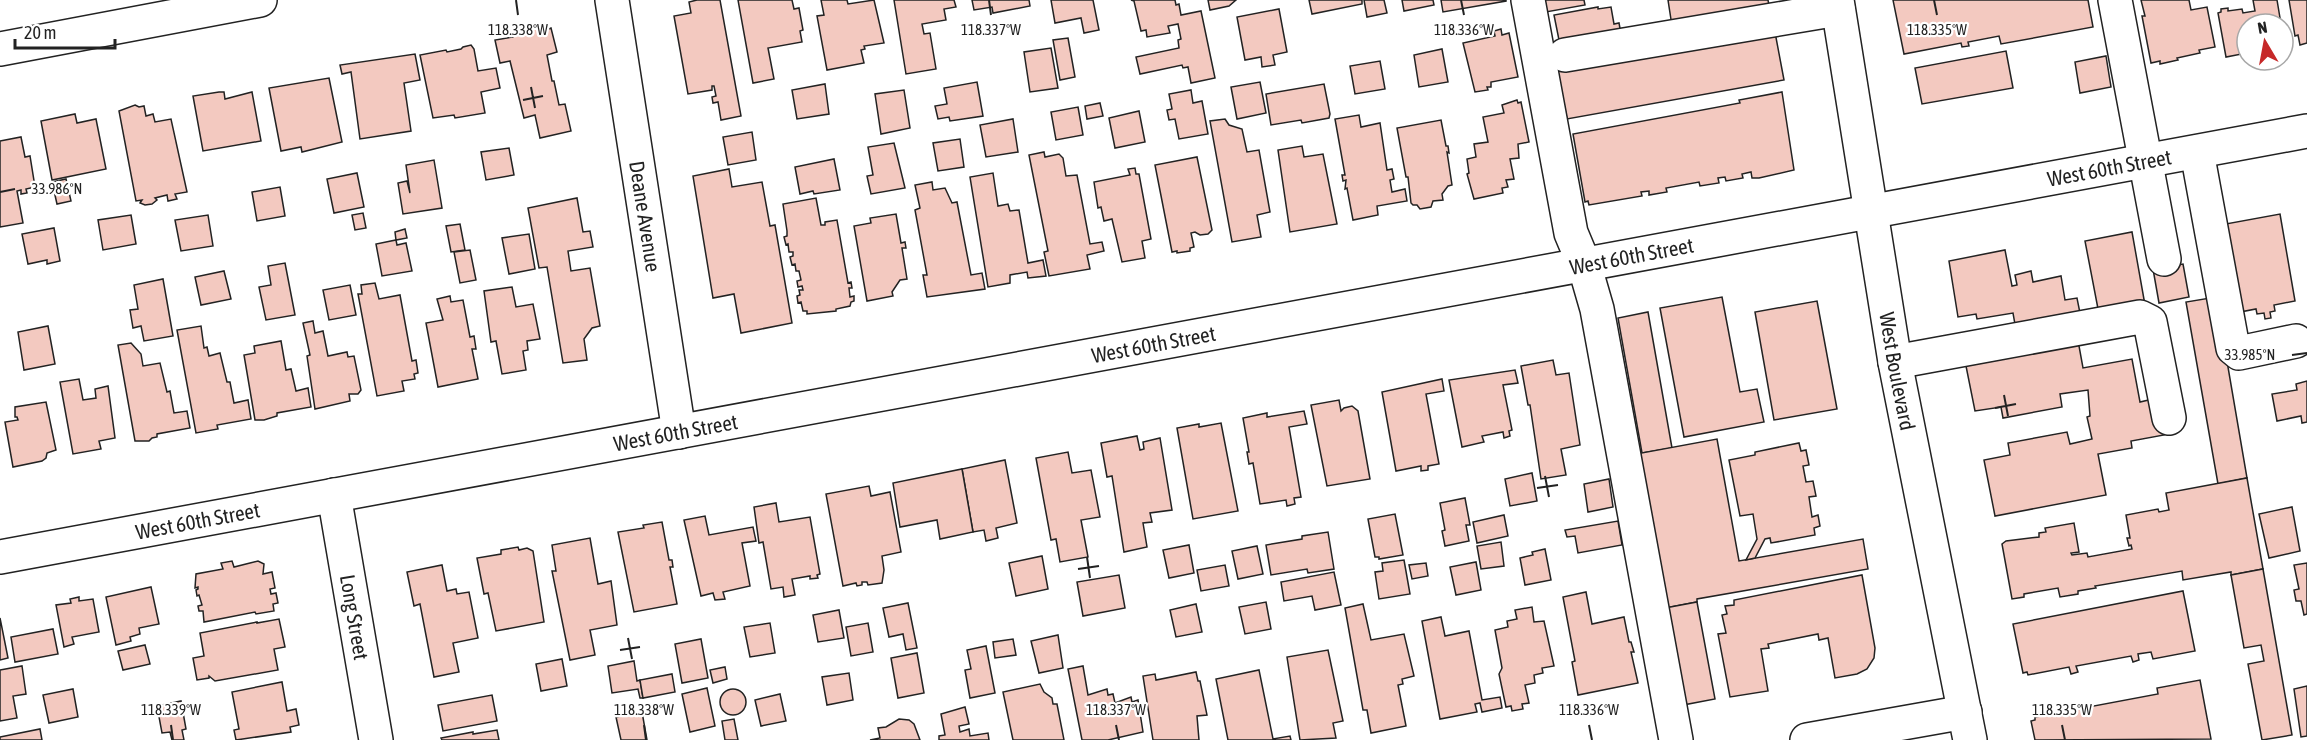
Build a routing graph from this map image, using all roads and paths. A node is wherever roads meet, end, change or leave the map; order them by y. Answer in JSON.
{"nodes":[{"id":1,"x":261,"y":0,"type":"edge"},
{"id":2,"x":612,"y":0,"type":"edge"},
{"id":3,"x":1528,"y":0,"type":"edge"},
{"id":4,"x":2115,"y":0,"type":"edge"},
{"id":5,"x":1837,"y":4,"type":"edge"},
{"id":6,"x":0,"y":49,"type":"edge"},
{"id":7,"x":1565,"y":55,"type":"dead end"},
{"id":8,"x":2307,"y":131,"type":"edge"},
{"id":9,"x":2196,"y":152,"type":"junction"},
{"id":10,"x":2144,"y":161,"type":"junction"},
{"id":11,"x":1870,"y":212,"type":"junction"},
{"id":12,"x":2164,"y":259,"type":"dead end"},
{"id":13,"x":1584,"y":264,"type":"junction"},
{"id":14,"x":2296,"y":341,"type":"dead end"},
{"id":15,"x":1895,"y":362,"type":"junction"},
{"id":16,"x":2169,"y":418,"type":"dead end"},
{"id":17,"x":679,"y":432,"type":"junction"},
{"id":18,"x":334,"y":495,"type":"junction"},
{"id":19,"x":0,"y":557,"type":"edge"},
{"id":20,"x":1967,"y":726,"type":"edge"},
{"id":21,"x":376,"y":740,"type":"edge"},
{"id":22,"x":1676,"y":740,"type":"edge"},
{"id":23,"x":1807,"y":740,"type":"edge"}],
"edges":[{"from":1,"to":6,"type":"street"},
{"from":2,"to":17,"type":"street","name":"Deane Avenue"},
{"from":3,"to":13,"type":"street"},
{"from":4,"to":10,"type":"street"},
{"from":5,"to":7,"type":"street"},
{"from":5,"to":11,"type":"street","name":"West Boulevard"},
{"from":8,"to":9,"type":"street","name":"West 60th Street"},
{"from":9,"to":10,"type":"street","name":"West 60th Street"},
{"from":9,"to":14,"type":"street"},
{"from":10,"to":11,"type":"street","name":"West 60th Street"},
{"from":10,"to":12,"type":"street"},
{"from":11,"to":13,"type":"street","name":"West 60th Street"},
{"from":11,"to":15,"type":"street","name":"West Boulevard"},
{"from":13,"to":17,"type":"street","name":"West 60th Street"},
{"from":13,"to":22,"type":"street"},
{"from":15,"to":16,"type":"street"},
{"from":15,"to":20,"type":"street","name":"West Boulevard"},
{"from":17,"to":18,"type":"street","name":"West 60th Street"},
{"from":18,"to":19,"type":"street","name":"West 60th Street"},
{"from":18,"to":21,"type":"street","name":"Long Street"},
{"from":20,"to":23,"type":"street"}]}
